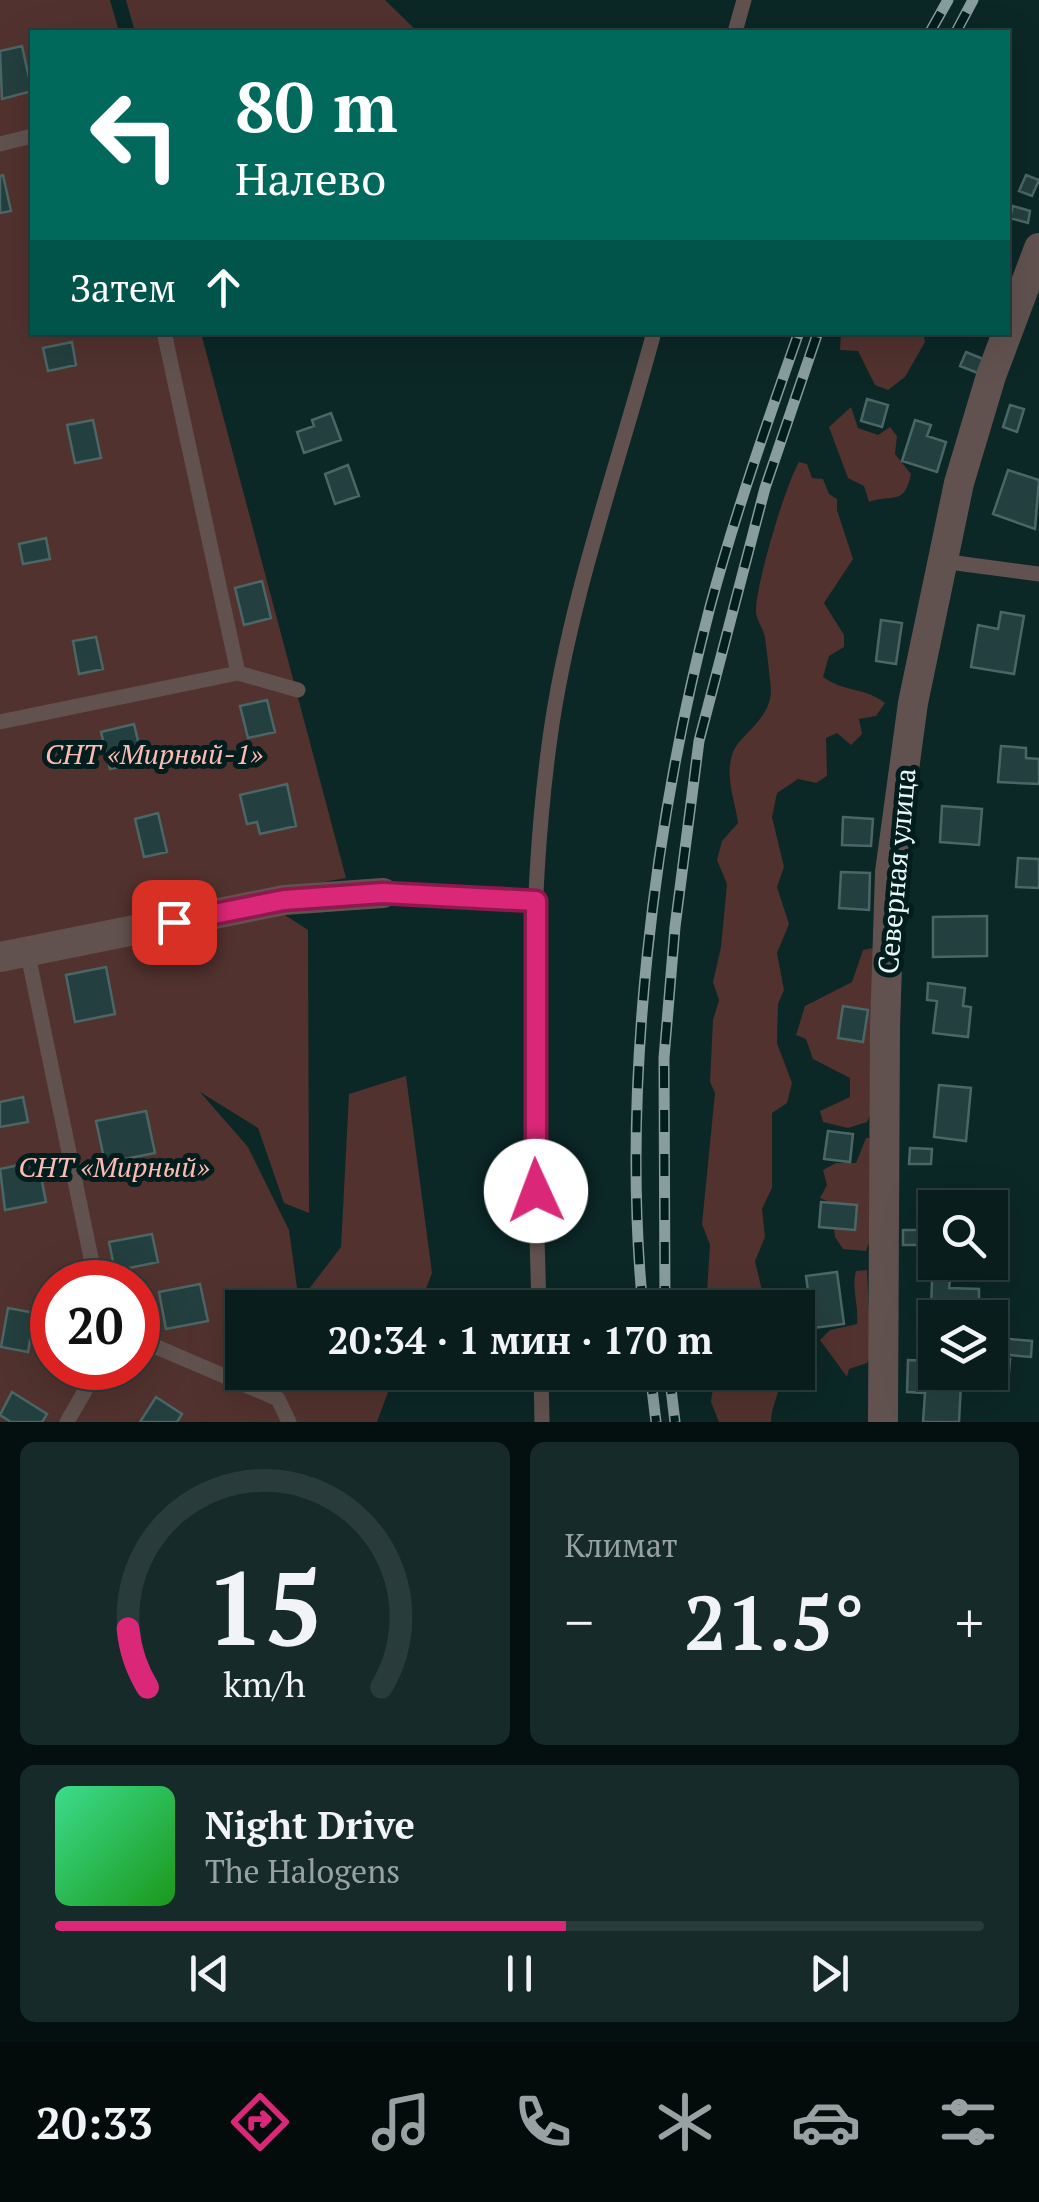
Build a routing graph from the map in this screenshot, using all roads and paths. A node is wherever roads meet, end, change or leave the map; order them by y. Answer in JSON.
{"nodes":[{"id":1,"x":744,"y":0,"type":"edge"},
{"id":2,"x":736,"y":30,"type":"edge"},
{"id":3,"x":30,"y":136,"type":"edge"},
{"id":4,"x":0,"y":144,"type":"edge"},
{"id":5,"x":1039,"y":248,"type":"edge"},
{"id":6,"x":1010,"y":325,"type":"edge"},
{"id":7,"x":165,"y":335,"type":"edge"},
{"id":8,"x":653,"y":335,"type":"edge"},
{"id":9,"x":1006,"y":335,"type":"edge"},
{"id":10,"x":941,"y":561,"type":"junction"},
{"id":11,"x":1039,"y":574,"type":"edge"},
{"id":12,"x":238,"y":673,"type":"junction"},
{"id":13,"x":298,"y":690,"type":"dead end"},
{"id":14,"x":0,"y":722,"type":"edge"},
{"id":15,"x":383,"y":893,"type":"joint"},
{"id":16,"x":536,"y":901,"type":"junction"},
{"id":17,"x":14,"y":954,"type":"edge"},
{"id":18,"x":90,"y":1260,"type":"edge"},
{"id":19,"x":538,"y":1290,"type":"edge"},
{"id":20,"x":160,"y":1347,"type":"edge"},
{"id":21,"x":85,"y":1390,"type":"edge"},
{"id":22,"x":541,"y":1390,"type":"edge"},
{"id":23,"x":67,"y":1422,"type":"edge"},
{"id":24,"x":289,"y":1422,"type":"edge"},
{"id":25,"x":542,"y":1422,"type":"edge"},
{"id":26,"x":883,"y":1422,"type":"edge"}],
"edges":[{"from":1,"to":2,"type":"lane"},
{"from":3,"to":4,"type":"lane"},
{"from":5,"to":6,"type":"street","name":"Северная улица"},
{"from":7,"to":12,"type":"lane"},
{"from":8,"to":16,"type":"lane"},
{"from":9,"to":10,"type":"street","name":"Северная улица"},
{"from":10,"to":11,"type":"lane"},
{"from":10,"to":26,"type":"street","name":"Северная улица"},
{"from":12,"to":13,"type":"lane"},
{"from":12,"to":14,"type":"lane"},
{"from":15,"to":16,"type":"lane"},
{"from":15,"to":17,"type":"street"},
{"from":16,"to":19,"type":"lane"},
{"from":17,"to":18,"type":"lane"},
{"from":20,"to":24,"type":"lane"},
{"from":21,"to":23,"type":"lane"},
{"from":22,"to":25,"type":"lane"}]}
